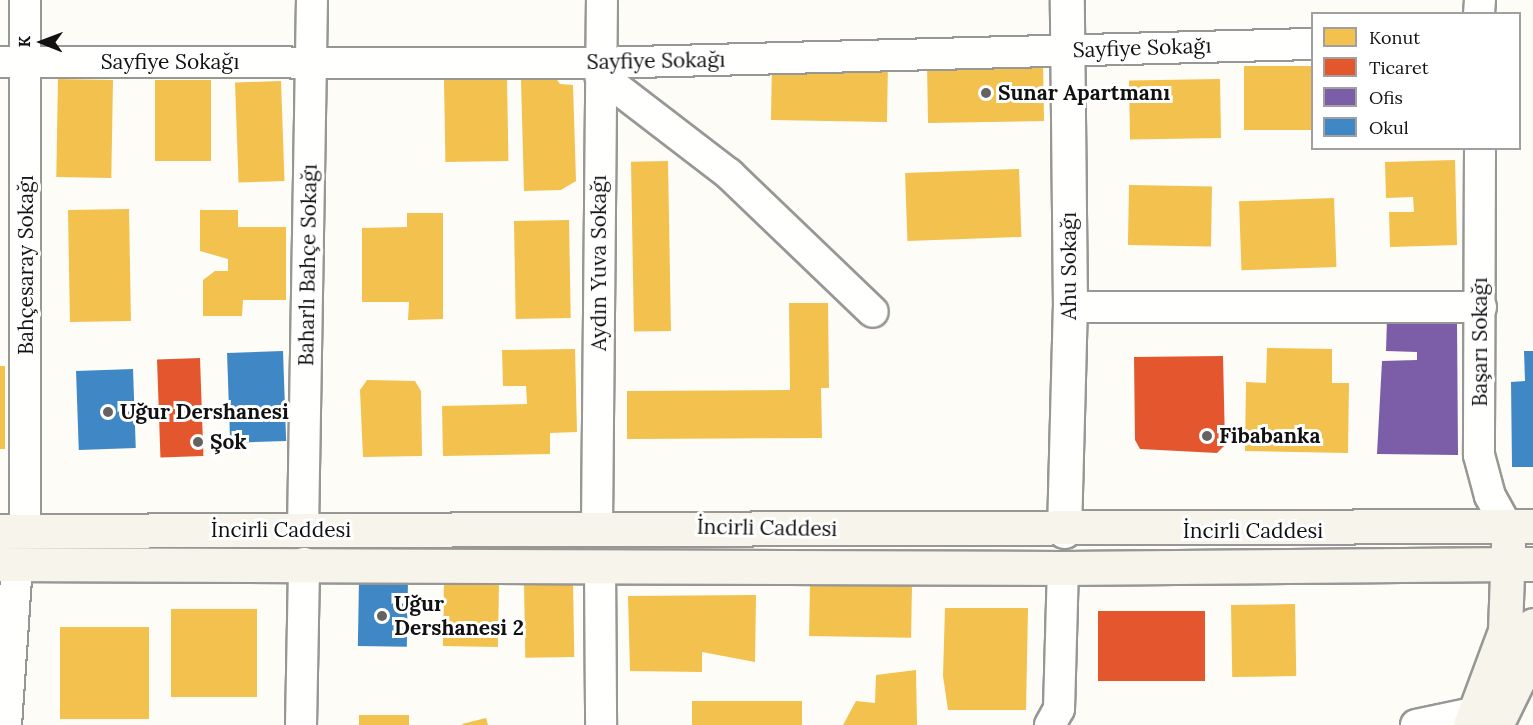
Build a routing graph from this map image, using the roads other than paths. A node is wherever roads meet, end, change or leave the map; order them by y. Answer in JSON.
{"nodes":[{"id":1,"x":25,"y":0,"type":"edge"},
{"id":2,"x":312,"y":0,"type":"edge"},
{"id":3,"x":602,"y":0,"type":"edge"},
{"id":4,"x":1066,"y":0,"type":"edge"},
{"id":5,"x":1311,"y":44,"type":"edge"},
{"id":6,"x":1066,"y":51,"type":"junction"},
{"id":7,"x":311,"y":61,"type":"junction"},
{"id":8,"x":13,"y":62,"type":"edge"},
{"id":9,"x":600,"y":69,"type":"junction"},
{"id":10,"x":1480,"y":150,"type":"edge"},
{"id":11,"x":1070,"y":307,"type":"junction"},
{"id":12,"x":1481,"y":307,"type":"junction"},
{"id":13,"x":873,"y":312,"type":"dead end"},
{"id":14,"x":597,"y":526,"type":"junction"},
{"id":15,"x":1521,"y":527,"type":"edge"},
{"id":16,"x":303,"y":530,"type":"junction"},
{"id":17,"x":12,"y":531,"type":"edge"},
{"id":18,"x":1064,"y":531,"type":"junction"},
{"id":19,"x":304,"y":563,"type":"junction"},
{"id":20,"x":8,"y":564,"type":"edge"},
{"id":21,"x":1521,"y":564,"type":"edge"},
{"id":22,"x":600,"y":566,"type":"junction"},
{"id":23,"x":1063,"y":568,"type":"junction"},
{"id":24,"x":1533,"y":625,"type":"edge"},
{"id":25,"x":1481,"y":721,"type":"edge"},
{"id":26,"x":6,"y":725,"type":"edge"},
{"id":27,"x":301,"y":725,"type":"edge"},
{"id":28,"x":601,"y":725,"type":"edge"},
{"id":29,"x":1050,"y":725,"type":"edge"},
{"id":30,"x":1416,"y":725,"type":"edge"}],
"edges":[{"from":1,"to":8,"type":"street","name":"Bahçesaray Sokağı"},
{"from":2,"to":7,"type":"street","name":"Baharlı Bahçe Sokağı"},
{"from":3,"to":9,"type":"street","name":"Aydın Yuva Sokağı"},
{"from":4,"to":6,"type":"street","name":"Ahu Sokağı"},
{"from":5,"to":6,"type":"street","name":"Sayfiye Sokağı"},
{"from":6,"to":9,"type":"street","name":"Sayfiye Sokağı"},
{"from":6,"to":11,"type":"street","name":"Ahu Sokağı"},
{"from":7,"to":8,"type":"street","name":"Sayfiye Sokağı"},
{"from":7,"to":9,"type":"street","name":"Sayfiye Sokağı"},
{"from":7,"to":16,"type":"street","name":"Baharlı Bahçe Sokağı"},
{"from":8,"to":17,"type":"street","name":"Bahçesaray Sokağı"},
{"from":9,"to":13,"type":"street"},
{"from":9,"to":14,"type":"street","name":"Aydın Yuva Sokağı"},
{"from":10,"to":12,"type":"street","name":"Başarı Sokağı"},
{"from":11,"to":12,"type":"street"},
{"from":11,"to":18,"type":"street","name":"Ahu Sokağı"},
{"from":12,"to":15,"type":"street","name":"Başarı Sokağı"},
{"from":14,"to":16,"type":"main road","name":"İncirli Caddesi"},
{"from":14,"to":18,"type":"main road","name":"İncirli Caddesi"},
{"from":15,"to":18,"type":"main road","name":"İncirli Caddesi"},
{"from":15,"to":21,"type":"main road"},
{"from":16,"to":17,"type":"main road","name":"İncirli Caddesi"},
{"from":18,"to":23,"type":"main road"},
{"from":19,"to":20,"type":"main road","name":"İncirli Caddesi"},
{"from":19,"to":22,"type":"main road","name":"İncirli Caddesi"},
{"from":19,"to":27,"type":"street"},
{"from":20,"to":26,"type":"street"},
{"from":21,"to":23,"type":"main road","name":"İncirli Caddesi"},
{"from":21,"to":25,"type":"main road"},
{"from":22,"to":23,"type":"main road","name":"İncirli Caddesi"},
{"from":22,"to":28,"type":"street"},
{"from":23,"to":29,"type":"street"},
{"from":24,"to":25,"type":"main road"},
{"from":25,"to":30,"type":"street"}]}
